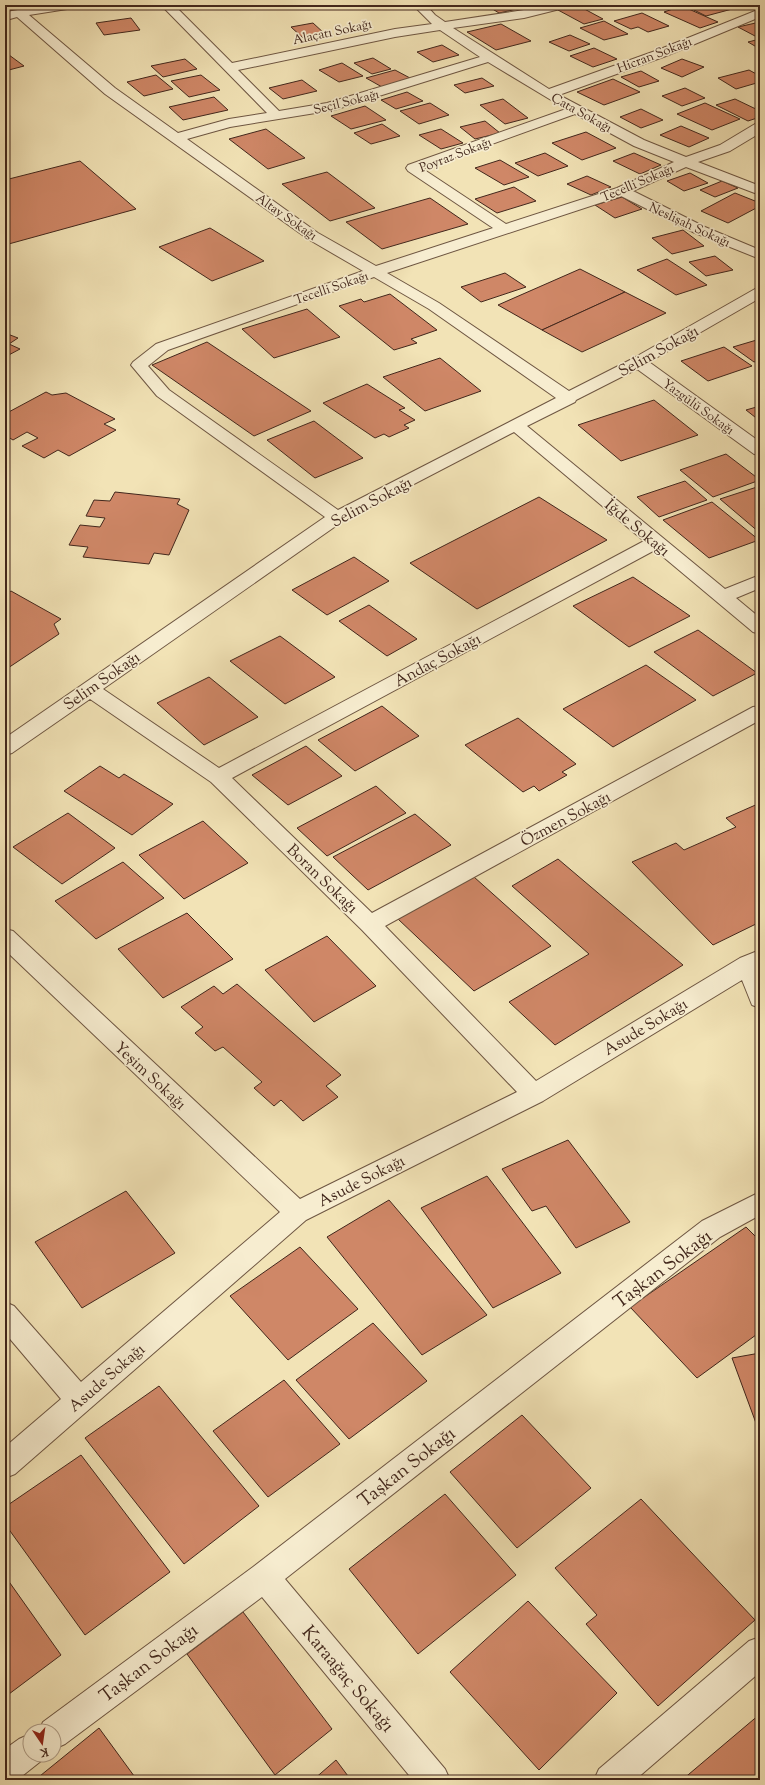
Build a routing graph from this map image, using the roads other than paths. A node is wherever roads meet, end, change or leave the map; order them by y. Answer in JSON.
{"nodes":[{"id":1,"x":67,"y":5,"type":"edge"},
{"id":2,"x":167,"y":5,"type":"edge"},
{"id":3,"x":419,"y":5,"type":"edge"},
{"id":4,"x":560,"y":5,"type":"edge"},
{"id":5,"x":760,"y":13,"type":"edge"},
{"id":6,"x":12,"y":14,"type":"edge"},
{"id":7,"x":444,"y":27,"type":"junction"},
{"id":8,"x":489,"y":58,"type":"junction"},
{"id":9,"x":228,"y":68,"type":"junction"},
{"id":10,"x":548,"y":94,"type":"junction"},
{"id":11,"x":577,"y":109,"type":"junction"},
{"id":12,"x":276,"y":115,"type":"junction"},
{"id":13,"x":760,"y":128,"type":"edge"},
{"id":14,"x":177,"y":138,"type":"junction"},
{"id":15,"x":687,"y":161,"type":"junction"},
{"id":16,"x":622,"y":191,"type":"junction"},
{"id":17,"x":760,"y":191,"type":"edge"},
{"id":18,"x":505,"y":230,"type":"junction"},
{"id":19,"x":760,"y":255,"type":"edge"},
{"id":20,"x":377,"y":271,"type":"junction"},
{"id":21,"x":758,"y":296,"type":"edge"},
{"id":22,"x":638,"y":362,"type":"junction"},
{"id":23,"x":569,"y":398,"type":"junction"},
{"id":24,"x":517,"y":426,"type":"junction"},
{"id":25,"x":760,"y":450,"type":"edge"},
{"id":26,"x":337,"y":517,"type":"junction"},
{"id":27,"x":656,"y":542,"type":"junction"},
{"id":28,"x":760,"y":581,"type":"edge"},
{"id":29,"x":722,"y":597,"type":"junction"},
{"id":30,"x":760,"y":628,"type":"edge"},
{"id":31,"x":89,"y":689,"type":"junction"},
{"id":32,"x":760,"y":712,"type":"edge"},
{"id":33,"x":5,"y":748,"type":"edge"},
{"id":34,"x":218,"y":777,"type":"junction"},
{"id":35,"x":370,"y":924,"type":"junction"},
{"id":36,"x":5,"y":937,"type":"edge"},
{"id":37,"x":754,"y":961,"type":"edge"},
{"id":38,"x":760,"y":1000,"type":"edge"},
{"id":39,"x":534,"y":1094,"type":"junction"},
{"id":40,"x":760,"y":1203,"type":"edge"},
{"id":41,"x":296,"y":1212,"type":"junction"},
{"id":42,"x":5,"y":1314,"type":"edge"},
{"id":43,"x":79,"y":1400,"type":"junction"},
{"id":44,"x":5,"y":1465,"type":"edge"},
{"id":45,"x":264,"y":1576,"type":"junction"},
{"id":46,"x":760,"y":1652,"type":"edge"},
{"id":47,"x":62,"y":1727,"type":"edge"},
{"id":48,"x":22,"y":1756,"type":"edge"},
{"id":49,"x":5,"y":1769,"type":"edge"},
{"id":50,"x":434,"y":1780,"type":"edge"},
{"id":51,"x":610,"y":1780,"type":"edge"}],
"edges":[{"from":1,"to":6,"type":"street"},
{"from":2,"to":9,"type":"street"},
{"from":3,"to":7,"type":"street","name":"Çata Sokağı"},
{"from":4,"to":7,"type":"street","name":"Alaçatı Sokağı"},
{"from":5,"to":10,"type":"street","name":"Hicran Sokağı"},
{"from":6,"to":14,"type":"street","name":"Altay Sokağı"},
{"from":7,"to":8,"type":"street","name":"Çata Sokağı"},
{"from":7,"to":9,"type":"street","name":"Alaçatı Sokağı"},
{"from":8,"to":10,"type":"street","name":"Çata Sokağı"},
{"from":8,"to":12,"type":"street","name":"Seçil Sokağı"},
{"from":9,"to":12,"type":"street"},
{"from":10,"to":11,"type":"street","name":"Çata Sokağı"},
{"from":11,"to":15,"type":"street","name":"Çata Sokağı"},
{"from":11,"to":18,"type":"street","name":"Poyraz Sokağı"},
{"from":12,"to":14,"type":"street","name":"Seçil Sokağı"},
{"from":13,"to":15,"type":"street","name":"Tecelli Sokağı"},
{"from":14,"to":20,"type":"street","name":"Altay Sokağı"},
{"from":15,"to":16,"type":"street","name":"Tecelli Sokağı"},
{"from":15,"to":17,"type":"street","name":"Çata Sokağı"},
{"from":16,"to":18,"type":"street","name":"Tecelli Sokağı"},
{"from":16,"to":19,"type":"street","name":"Neslişah Sokağı"},
{"from":18,"to":20,"type":"street","name":"Tecelli Sokağı"},
{"from":20,"to":23,"type":"street","name":"Altay Sokağı"},
{"from":20,"to":26,"type":"street","name":"Tecelli Sokağı"},
{"from":21,"to":22,"type":"street","name":"Selim Sokağı"},
{"from":22,"to":23,"type":"street","name":"Selim Sokağı"},
{"from":22,"to":25,"type":"street","name":"Yazgülü Sokağı"},
{"from":23,"to":24,"type":"street","name":"Selim Sokağı"},
{"from":24,"to":26,"type":"street","name":"Selim Sokağı"},
{"from":24,"to":27,"type":"street","name":"İğde Sokağı"},
{"from":26,"to":31,"type":"street","name":"Selim Sokağı"},
{"from":27,"to":29,"type":"street","name":"İğde Sokağı"},
{"from":27,"to":34,"type":"street","name":"Andaç Sokağı"},
{"from":28,"to":29,"type":"street"},
{"from":29,"to":30,"type":"street","name":"İğde Sokağı"},
{"from":31,"to":33,"type":"street","name":"Selim Sokağı"},
{"from":31,"to":34,"type":"street","name":"Boran Sokağı"},
{"from":32,"to":35,"type":"street","name":"Özmen Sokağı"},
{"from":34,"to":35,"type":"street","name":"Boran Sokağı"},
{"from":35,"to":39,"type":"street","name":"Boran Sokağı"},
{"from":36,"to":41,"type":"street","name":"Yeşim Sokağı"},
{"from":37,"to":38,"type":"street"},
{"from":37,"to":39,"type":"street","name":"Asude Sokağı"},
{"from":39,"to":41,"type":"street","name":"Asude Sokağı"},
{"from":40,"to":45,"type":"street","name":"Taşkan Sokağı"},
{"from":41,"to":43,"type":"street","name":"Asude Sokağı"},
{"from":42,"to":43,"type":"street"},
{"from":43,"to":44,"type":"street","name":"Asude Sokağı"},
{"from":45,"to":47,"type":"street","name":"Taşkan Sokağı"},
{"from":45,"to":50,"type":"street","name":"Karaağaç Sokağı"},
{"from":46,"to":51,"type":"street"},
{"from":48,"to":49,"type":"street"}]}
